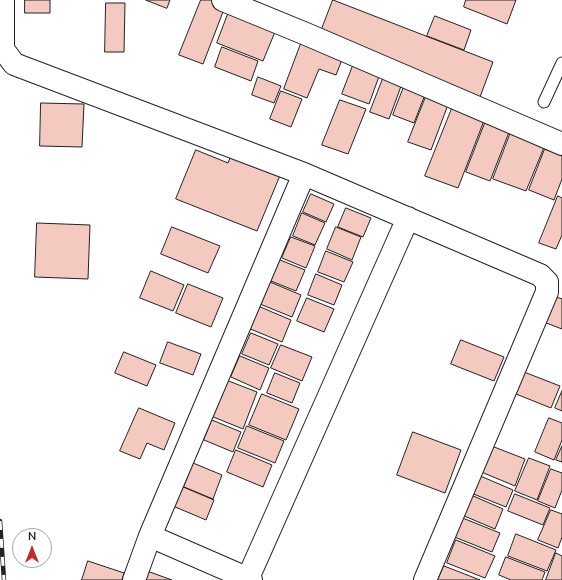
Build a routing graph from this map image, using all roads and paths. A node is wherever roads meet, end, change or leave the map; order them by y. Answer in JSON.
{"nodes":[{"id":1,"x":3,"y":0,"type":"edge"},
{"id":2,"x":223,"y":0,"type":"edge"},
{"id":3,"x":562,"y":63,"type":"edge"},
{"id":4,"x":544,"y":102,"type":"dead end"},
{"id":5,"x":562,"y":144,"type":"edge"},
{"id":6,"x":304,"y":174,"type":"junction"},
{"id":7,"x":408,"y":218,"type":"junction"},
{"id":8,"x":150,"y":536,"type":"junction"},
{"id":9,"x":249,"y":579,"type":"edge"},
{"id":10,"x":134,"y":580,"type":"edge"},
{"id":11,"x":425,"y":580,"type":"edge"}],
"edges":[{"from":1,"to":6,"type":"street"},
{"from":2,"to":5,"type":"street"},
{"from":3,"to":4,"type":"lane"},
{"from":6,"to":7,"type":"street"},
{"from":6,"to":8,"type":"street"},
{"from":7,"to":9,"type":"street"},
{"from":7,"to":11,"type":"street"},
{"from":8,"to":9,"type":"street"},
{"from":8,"to":10,"type":"street"}]}
